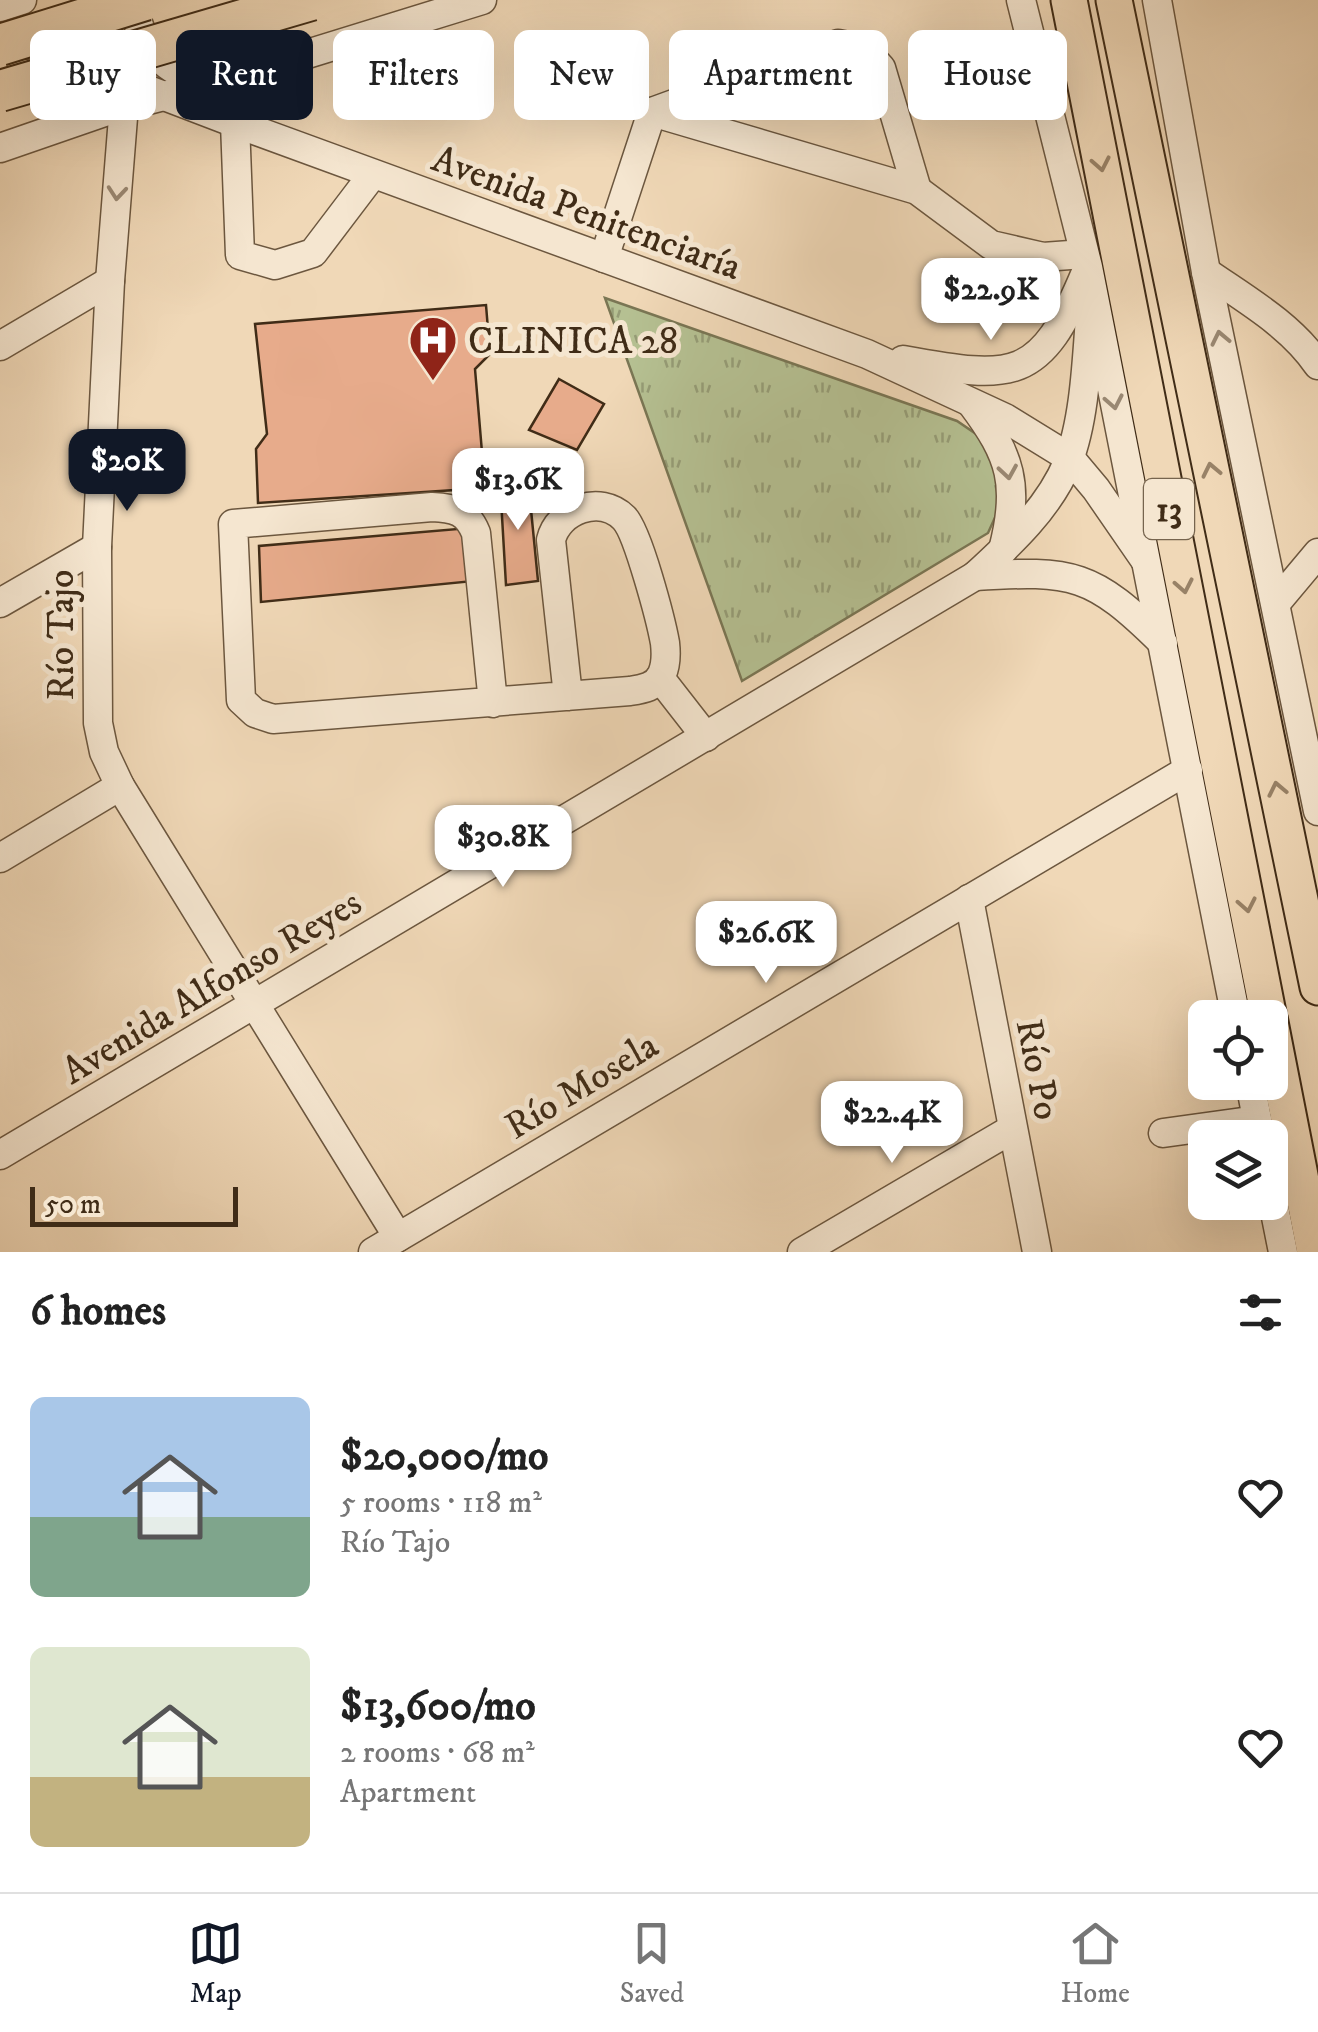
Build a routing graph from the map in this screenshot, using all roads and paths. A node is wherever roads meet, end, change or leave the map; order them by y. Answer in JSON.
{"nodes":[{"id":1,"x":22,"y":0,"type":"edge"},
{"id":2,"x":134,"y":0,"type":"edge"},
{"id":3,"x":145,"y":0,"type":"edge"},
{"id":4,"x":311,"y":0,"type":"edge"},
{"id":5,"x":482,"y":0,"type":"edge"},
{"id":6,"x":1020,"y":0,"type":"edge"},
{"id":7,"x":1069,"y":0,"type":"edge"},
{"id":8,"x":1114,"y":0,"type":"edge"},
{"id":9,"x":1156,"y":0,"type":"edge"},
{"id":10,"x":0,"y":7,"type":"edge"},
{"id":11,"x":0,"y":33,"type":"edge"},
{"id":12,"x":0,"y":45,"type":"edge"},
{"id":13,"x":313,"y":52,"type":"edge"},
{"id":14,"x":176,"y":71,"type":"edge"},
{"id":15,"x":0,"y":91,"type":"edge"},
{"id":16,"x":176,"y":93,"type":"edge"},
{"id":17,"x":165,"y":96,"type":"junction"},
{"id":18,"x":156,"y":98,"type":"edge"},
{"id":19,"x":652,"y":112,"type":"junction"},
{"id":20,"x":83,"y":120,"type":"edge"},
{"id":21,"x":123,"y":120,"type":"edge"},
{"id":22,"x":235,"y":124,"type":"junction"},
{"id":23,"x":0,"y":148,"type":"edge"},
{"id":24,"x":373,"y":174,"type":"junction"},
{"id":25,"x":917,"y":190,"type":"junction"},
{"id":26,"x":604,"y":258,"type":"junction"},
{"id":27,"x":1088,"y":271,"type":"junction"},
{"id":28,"x":1206,"y":272,"type":"junction"},
{"id":29,"x":110,"y":282,"type":"junction"},
{"id":30,"x":0,"y":346,"type":"edge"},
{"id":31,"x":867,"y":354,"type":"junction"},
{"id":32,"x":1318,"y":365,"type":"edge"},
{"id":33,"x":971,"y":403,"type":"junction"},
{"id":34,"x":1070,"y":458,"type":"junction"},
{"id":35,"x":97,"y":547,"type":"junction"},
{"id":36,"x":1004,"y":550,"type":"junction"},
{"id":37,"x":1318,"y":553,"type":"edge"},
{"id":38,"x":1145,"y":560,"type":"junction"},
{"id":39,"x":975,"y":576,"type":"junction"},
{"id":40,"x":0,"y":603,"type":"edge"},
{"id":41,"x":1276,"y":603,"type":"junction"},
{"id":42,"x":1164,"y":644,"type":"junction"},
{"id":43,"x":660,"y":678,"type":"junction"},
{"id":44,"x":1306,"y":684,"type":"edge"},
{"id":45,"x":568,"y":696,"type":"junction"},
{"id":46,"x":494,"y":703,"type":"junction"},
{"id":47,"x":706,"y":737,"type":"junction"},
{"id":48,"x":1188,"y":770,"type":"junction"},
{"id":49,"x":120,"y":786,"type":"junction"},
{"id":50,"x":1318,"y":811,"type":"edge"},
{"id":51,"x":0,"y":858,"type":"edge"},
{"id":52,"x":969,"y":900,"type":"junction"},
{"id":53,"x":1318,"y":987,"type":"edge"},
{"id":54,"x":1233,"y":1000,"type":"edge"},
{"id":55,"x":1266,"y":1000,"type":"edge"},
{"id":56,"x":255,"y":1004,"type":"junction"},
{"id":57,"x":1285,"y":1100,"type":"edge"},
{"id":58,"x":1012,"y":1129,"type":"junction"},
{"id":59,"x":1188,"y":1132,"type":"edge"},
{"id":60,"x":1163,"y":1133,"type":"dead end"},
{"id":61,"x":0,"y":1155,"type":"edge"},
{"id":62,"x":1277,"y":1220,"type":"edge"},
{"id":63,"x":398,"y":1237,"type":"junction"},
{"id":64,"x":373,"y":1252,"type":"edge"},
{"id":65,"x":802,"y":1252,"type":"edge"},
{"id":66,"x":1037,"y":1252,"type":"edge"},
{"id":67,"x":1283,"y":1252,"type":"edge"},
{"id":68,"x":1314,"y":1252,"type":"edge"}],
"edges":[{"from":1,"to":10,"type":"street"},
{"from":2,"to":14,"type":"street"},
{"from":3,"to":12,"type":"highway","bridge":true},
{"from":4,"to":15,"type":"highway","bridge":true},
{"from":5,"to":13,"type":"street"},
{"from":6,"to":27,"type":"street"},
{"from":7,"to":55,"type":"main road","number":"13","one_way":true},
{"from":53,"to":8,"type":"main road","number":"13","one_way":true},
{"from":9,"to":28,"type":"street"},
{"from":11,"to":17,"type":"street","name":"Avenida Penitenciaría"},
{"from":16,"to":17,"type":"street"},
{"from":17,"to":18,"type":"street"},
{"from":17,"to":22,"type":"street","name":"Avenida Penitenciaría"},
{"from":19,"to":25,"type":"street"},
{"from":19,"to":25,"type":"street"},
{"from":19,"to":26,"type":"street"},
{"from":20,"to":23,"type":"street"},
{"from":21,"to":29,"type":"street","name":"Río Tajo","one_way":true},
{"from":22,"to":24,"type":"street","name":"Avenida Penitenciaría"},
{"from":22,"to":24,"type":"street"},
{"from":24,"to":26,"type":"street","name":"Avenida Penitenciaría"},
{"from":25,"to":27,"type":"street"},
{"from":26,"to":31,"type":"street","name":"Avenida Penitenciaría"},
{"from":27,"to":31,"type":"street","name":"Avenida Penitenciaría"},
{"from":27,"to":34,"type":"street","name":"Avenida Alfonso Reyes"},
{"from":27,"to":38,"type":"street","one_way":true},
{"from":28,"to":32,"type":"street"},
{"from":41,"to":28,"type":"street","one_way":true},
{"from":29,"to":30,"type":"street"},
{"from":29,"to":35,"type":"street","name":"Río Tajo"},
{"from":31,"to":33,"type":"street","name":"Avenida Penitenciaría"},
{"from":33,"to":34,"type":"street","name":"Avenida Penitenciaría"},
{"from":33,"to":36,"type":"street","one_way":true},
{"from":34,"to":36,"type":"street","name":"Avenida Alfonso Reyes"},
{"from":34,"to":38,"type":"street","name":"Avenida Penitenciaría"},
{"from":35,"to":40,"type":"street"},
{"from":35,"to":49,"type":"street","name":"Río Tajo"},
{"from":36,"to":39,"type":"street","name":"Avenida Alfonso Reyes"},
{"from":37,"to":41,"type":"street"},
{"from":38,"to":42,"type":"street"},
{"from":39,"to":42,"type":"street","name":"Avenida Alfonso Reyes"},
{"from":39,"to":47,"type":"street","name":"Avenida Alfonso Reyes"},
{"from":41,"to":44,"type":"street"},
{"from":42,"to":48,"type":"street"},
{"from":43,"to":45,"type":"street"},
{"from":43,"to":45,"type":"street"},
{"from":43,"to":47,"type":"street"},
{"from":44,"to":50,"type":"street"},
{"from":45,"to":46,"type":"street"},
{"from":46,"to":46,"type":"street"},
{"from":47,"to":56,"type":"street","name":"Avenida Alfonso Reyes"},
{"from":48,"to":52,"type":"street","name":"Río Mosela"},
{"from":48,"to":54,"type":"street"},
{"from":49,"to":51,"type":"street"},
{"from":49,"to":56,"type":"street","name":"Río Tajo"},
{"from":52,"to":58,"type":"street","name":"Río Po"},
{"from":52,"to":63,"type":"street","name":"Río Mosela"},
{"from":56,"to":61,"type":"street","name":"Avenida Alfonso Reyes"},
{"from":56,"to":63,"type":"street","name":"Río Tajo"},
{"from":57,"to":68,"type":"main road","number":"13"},
{"from":58,"to":65,"type":"street"},
{"from":58,"to":66,"type":"street","name":"Río Po"},
{"from":59,"to":60,"type":"street"},
{"from":62,"to":67,"type":"street"},
{"from":63,"to":64,"type":"street","name":"Río Mosela"}]}
